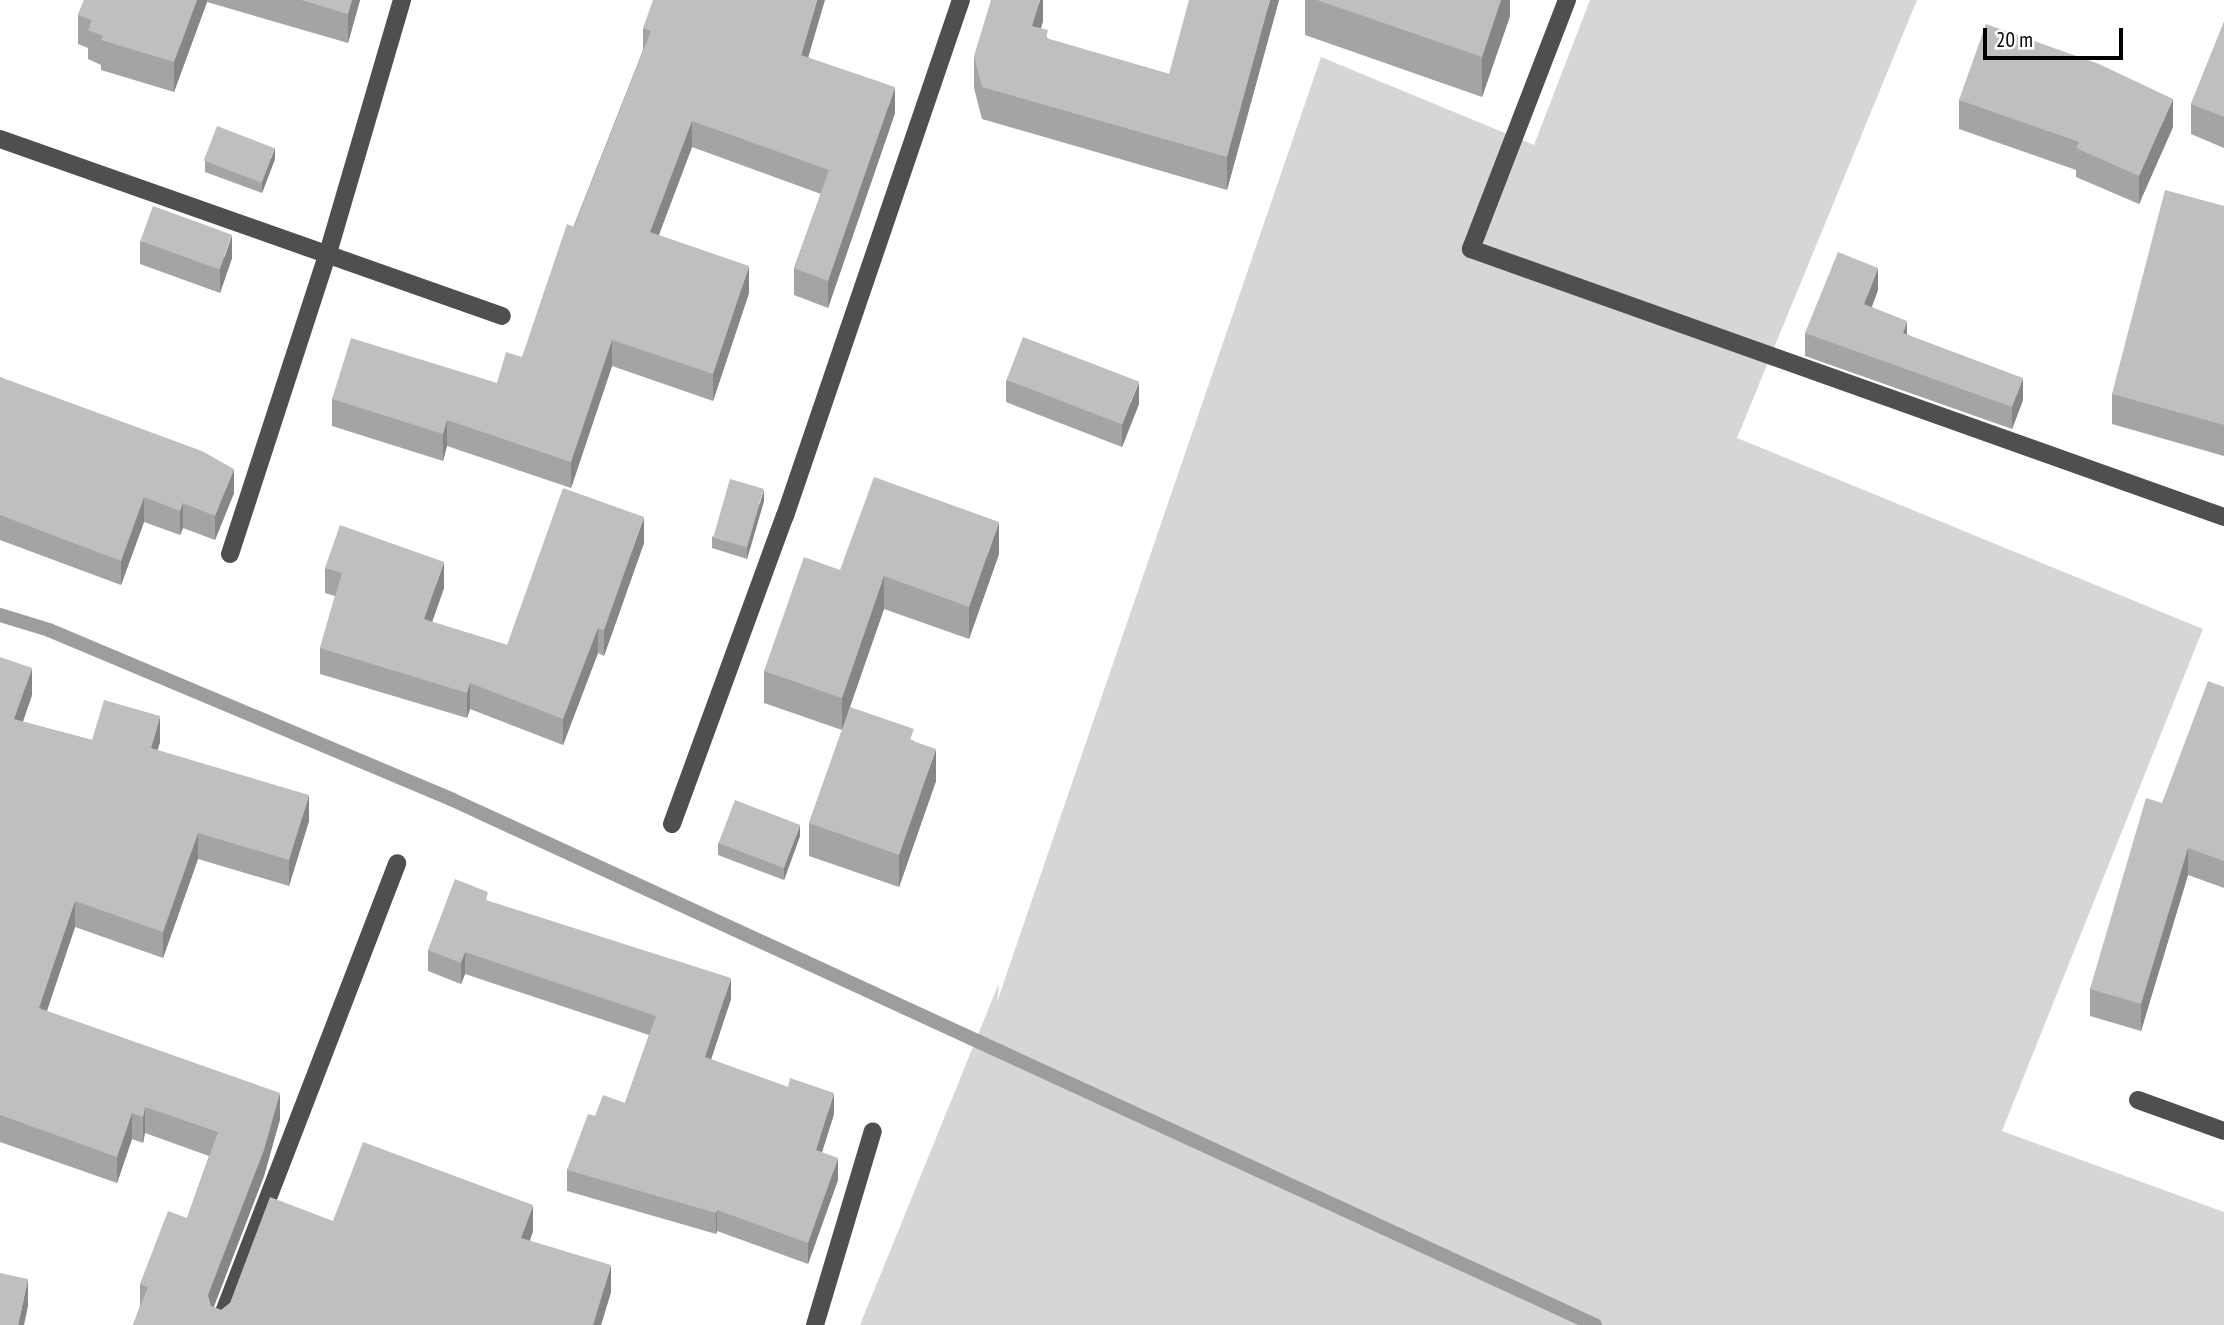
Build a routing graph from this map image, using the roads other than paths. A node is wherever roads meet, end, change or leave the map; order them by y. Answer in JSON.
{"nodes":[{"id":1,"x":402,"y":0,"type":"edge"},
{"id":2,"x":961,"y":0,"type":"edge"},
{"id":3,"x":1567,"y":0,"type":"edge"},
{"id":4,"x":0,"y":139,"type":"edge"},
{"id":5,"x":328,"y":253,"type":"junction"},
{"id":6,"x":502,"y":316,"type":"dead end"},
{"id":7,"x":2224,"y":517,"type":"edge"},
{"id":8,"x":230,"y":554,"type":"dead end"},
{"id":9,"x":672,"y":824,"type":"dead end"},
{"id":10,"x":397,"y":863,"type":"dead end"},
{"id":11,"x":2138,"y":1100,"type":"dead end"},
{"id":12,"x":873,"y":1130,"type":"dead end"},
{"id":13,"x":2224,"y":1131,"type":"edge"},
{"id":14,"x":219,"y":1325,"type":"edge"},
{"id":15,"x":816,"y":1325,"type":"edge"}],
"edges":[{"from":1,"to":5,"type":"street"},
{"from":2,"to":9,"type":"street"},
{"from":3,"to":7,"type":"street"},
{"from":4,"to":5,"type":"street"},
{"from":5,"to":6,"type":"street"},
{"from":5,"to":8,"type":"street"},
{"from":10,"to":14,"type":"street"},
{"from":11,"to":13,"type":"street"},
{"from":12,"to":15,"type":"street"}]}
